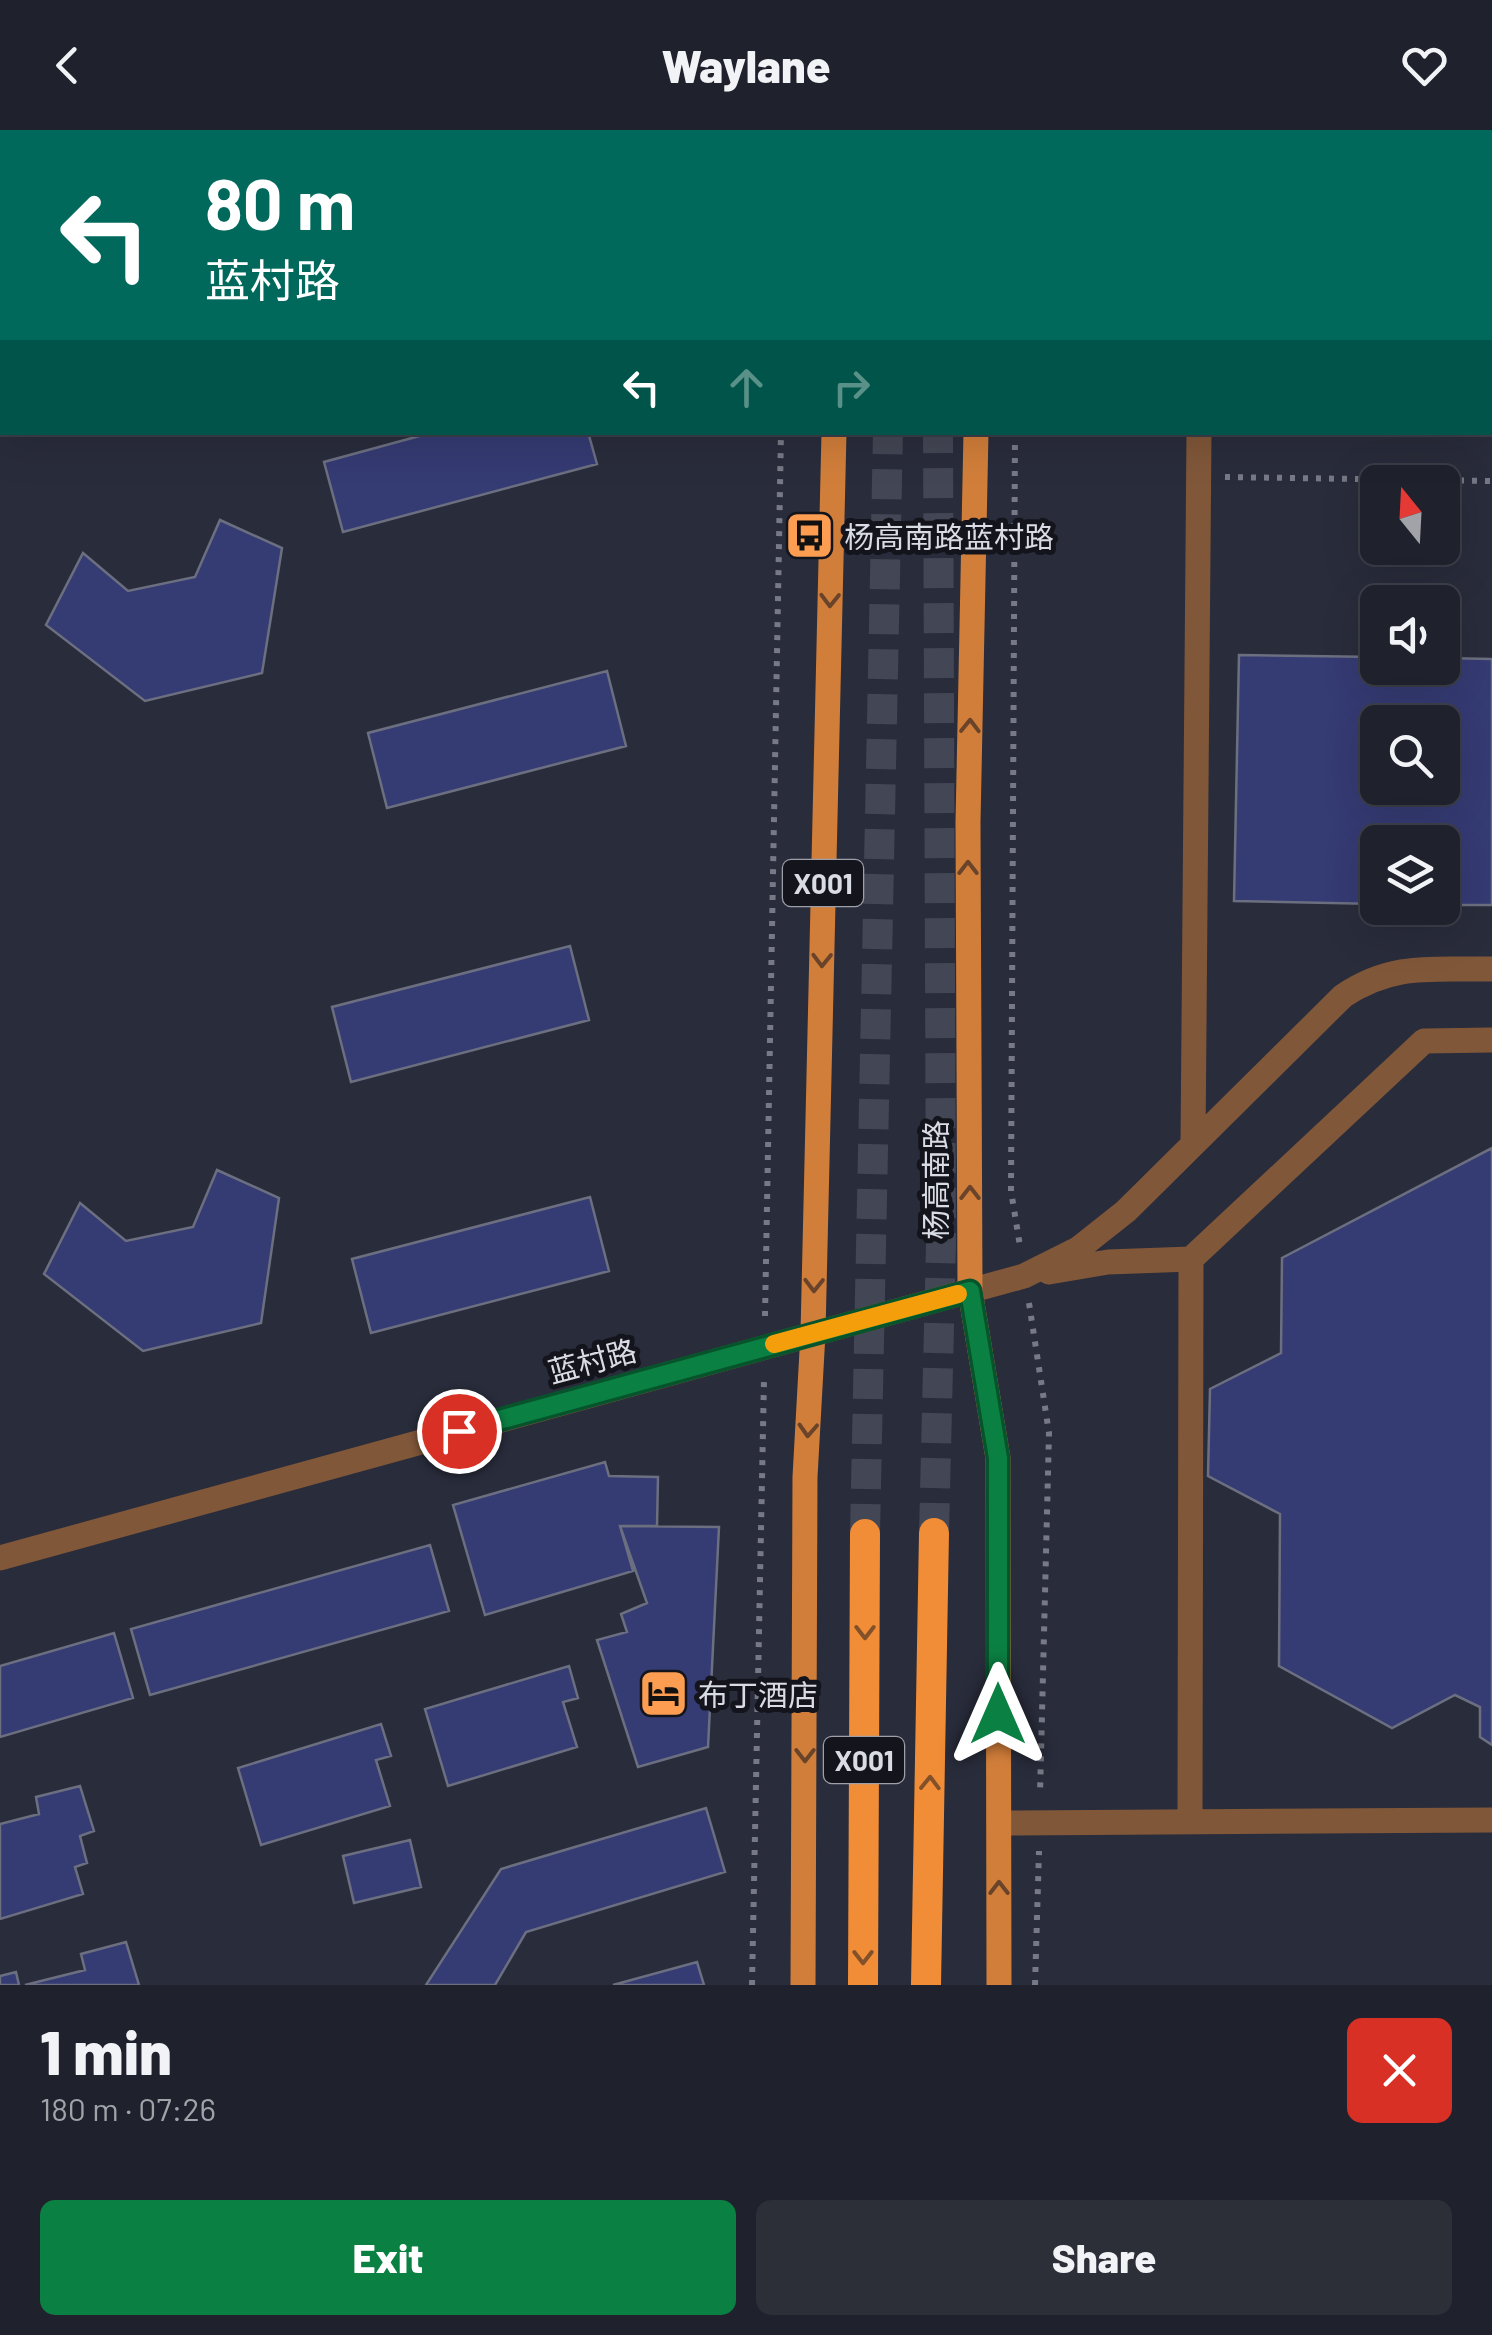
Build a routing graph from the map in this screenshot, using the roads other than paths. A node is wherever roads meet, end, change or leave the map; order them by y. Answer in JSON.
{"nodes":[{"id":1,"x":834,"y":435,"type":"edge"},
{"id":2,"x":976,"y":435,"type":"edge"},
{"id":3,"x":1199,"y":435,"type":"edge"},
{"id":4,"x":1492,"y":969,"type":"edge"},
{"id":5,"x":1492,"y":1040,"type":"edge"},
{"id":6,"x":1193,"y":1144,"type":"junction"},
{"id":7,"x":1191,"y":1259,"type":"junction"},
{"id":8,"x":1024,"y":1276,"type":"junction"},
{"id":9,"x":970,"y":1291,"type":"junction"},
{"id":10,"x":814,"y":1333,"type":"junction"},
{"id":11,"x":934,"y":1532,"type":"tunnel mouth"},
{"id":12,"x":865,"y":1534,"type":"tunnel mouth"},
{"id":13,"x":0,"y":1558,"type":"edge"},
{"id":14,"x":1190,"y":1820,"type":"junction"},
{"id":15,"x":1492,"y":1820,"type":"edge"},
{"id":16,"x":998,"y":1823,"type":"junction"},
{"id":17,"x":804,"y":1985,"type":"edge"},
{"id":18,"x":863,"y":1985,"type":"edge"},
{"id":19,"x":926,"y":1985,"type":"edge"},
{"id":20,"x":999,"y":1985,"type":"edge"}],
"edges":[{"from":1,"to":10,"type":"main road","number":"X001","one_way":true},
{"from":9,"to":2,"type":"main road","name":"杨高南路","one_way":true},
{"from":3,"to":6,"type":"street"},
{"from":4,"to":6,"type":"street"},
{"from":5,"to":7,"type":"street"},
{"from":6,"to":8,"type":"street"},
{"from":7,"to":8,"type":"street"},
{"from":7,"to":14,"type":"street"},
{"from":8,"to":9,"type":"street","name":"蓝村路"},
{"from":9,"to":10,"type":"street","name":"蓝村路"},
{"from":9,"to":16,"type":"main road","name":"杨高南路"},
{"from":10,"to":13,"type":"street","name":"蓝村路"},
{"from":10,"to":17,"type":"main road","number":"X001","one_way":true},
{"from":19,"to":11,"type":"highway","number":"X001","one_way":true},
{"from":12,"to":18,"type":"highway","number":"X001","one_way":true},
{"from":14,"to":15,"type":"street"},
{"from":14,"to":16,"type":"street"},
{"from":20,"to":16,"type":"main road","name":"杨高南路","one_way":true}]}
